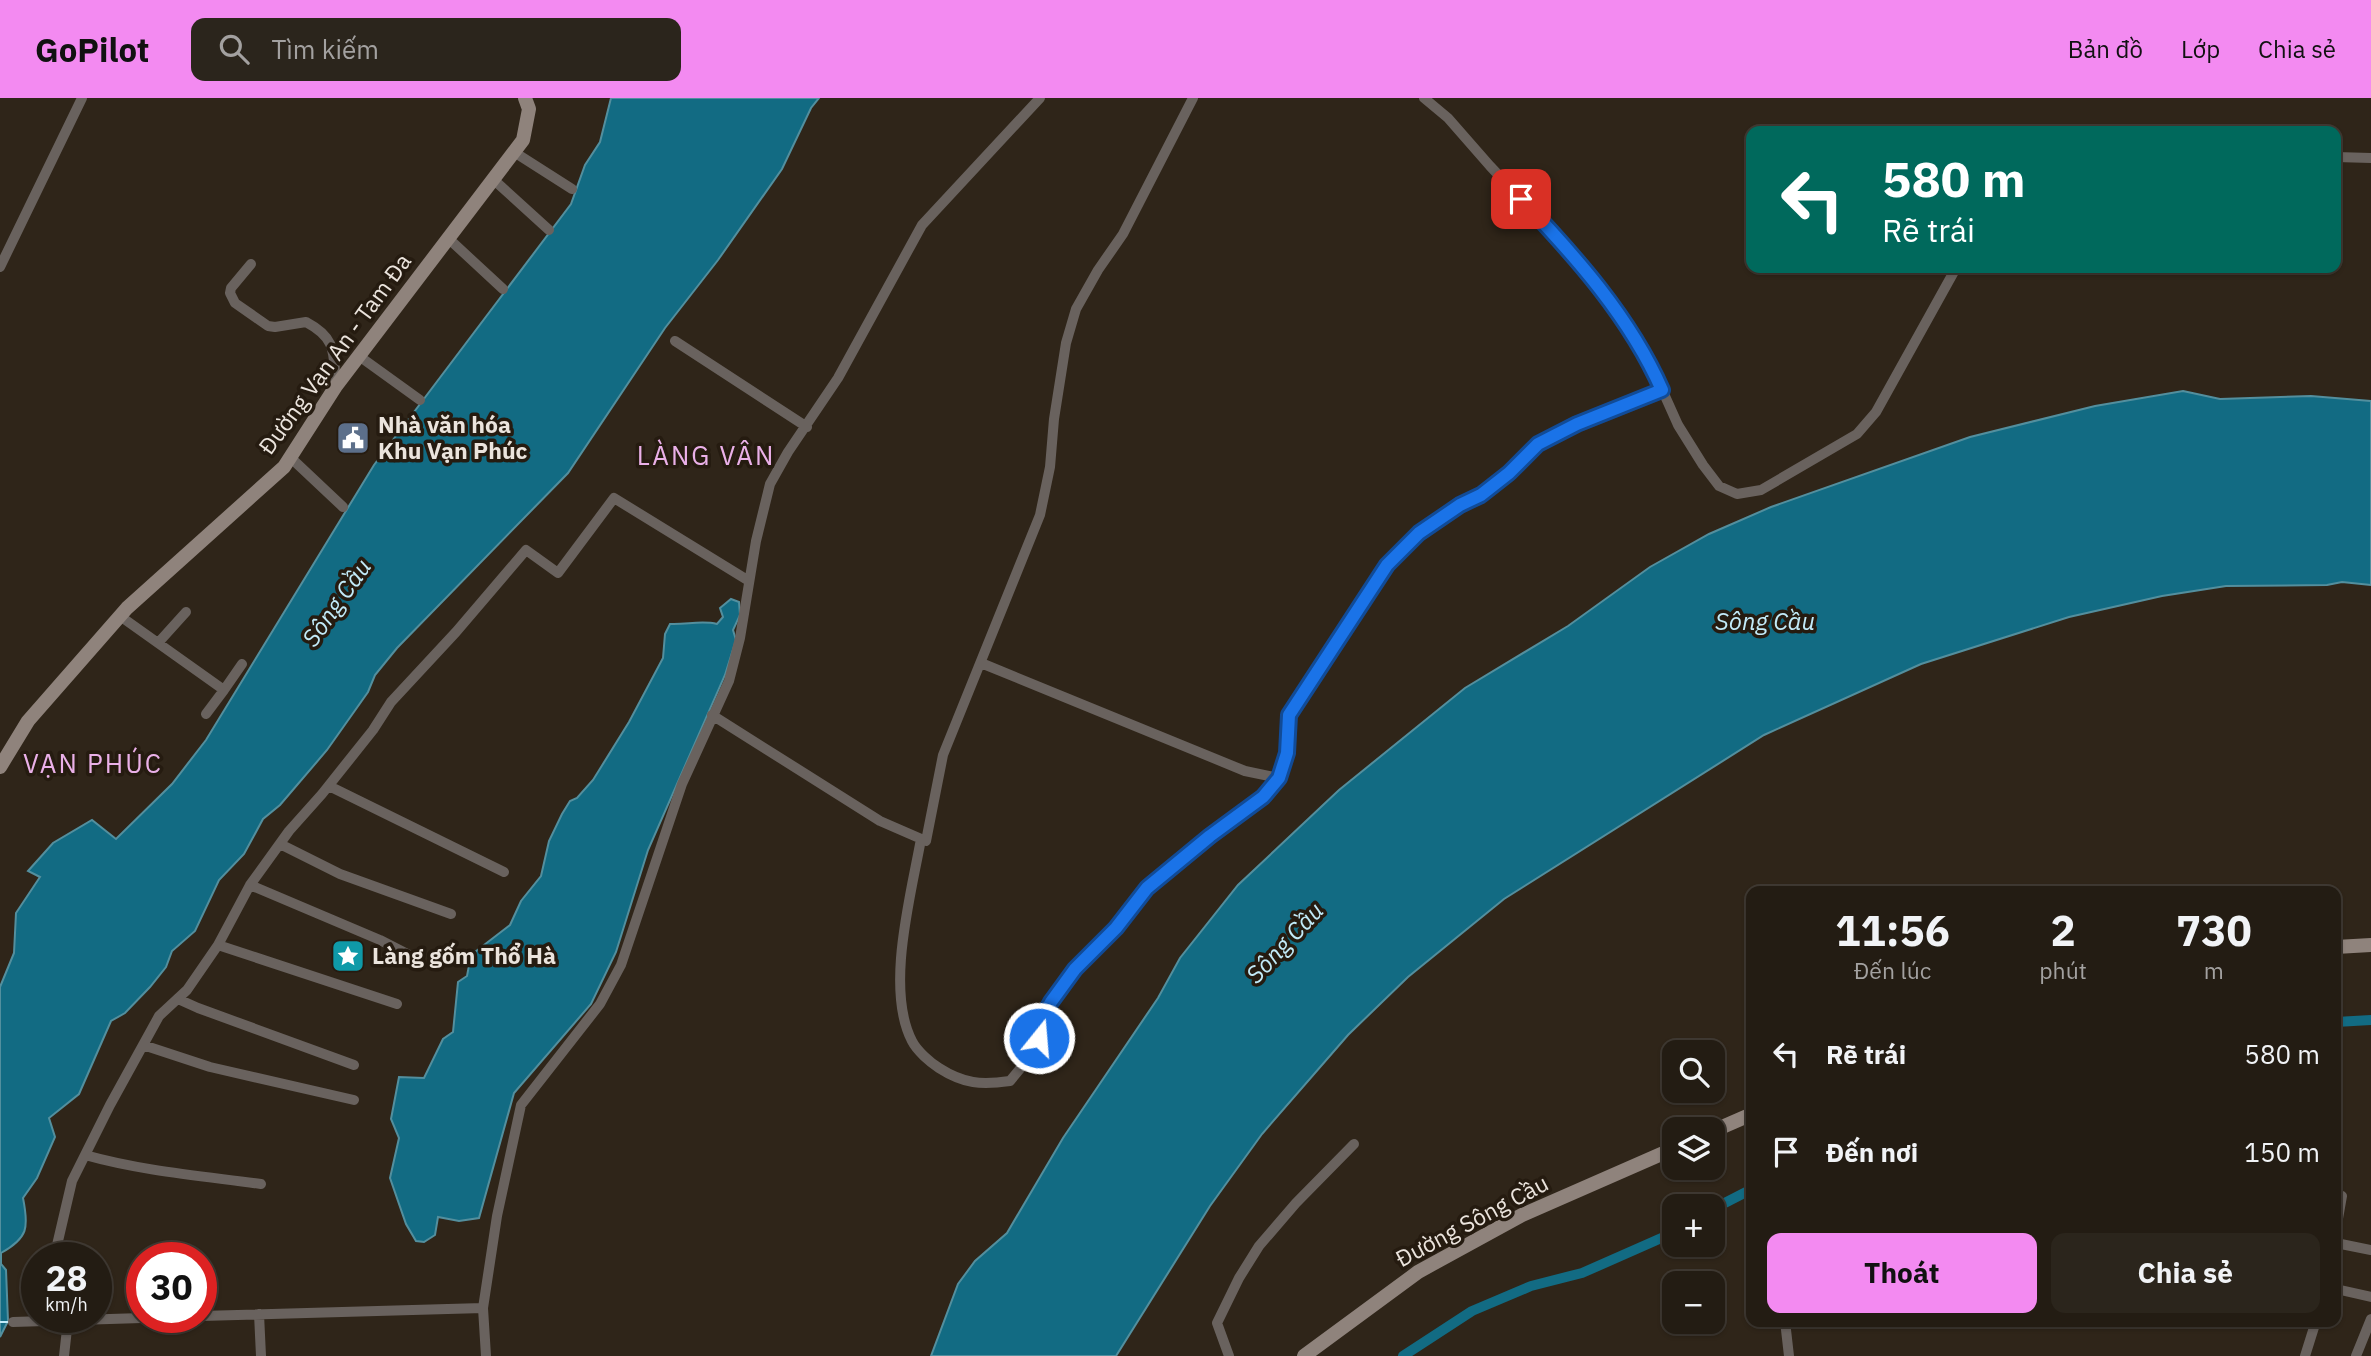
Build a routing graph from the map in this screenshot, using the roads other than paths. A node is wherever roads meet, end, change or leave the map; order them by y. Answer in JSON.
{"nodes":[{"id":1,"x":82,"y":98,"type":"edge"},
{"id":2,"x":525,"y":98,"type":"edge"},
{"id":3,"x":1040,"y":98,"type":"edge"},
{"id":4,"x":1193,"y":98,"type":"edge"},
{"id":5,"x":1424,"y":98,"type":"edge"},
{"id":6,"x":514,"y":152,"type":"junction"},
{"id":7,"x":2341,"y":157,"type":"edge"},
{"id":8,"x":2371,"y":158,"type":"edge"},
{"id":9,"x":494,"y":180,"type":"junction"},
{"id":10,"x":572,"y":189,"type":"dead end"},
{"id":11,"x":549,"y":230,"type":"dead end"},
{"id":12,"x":449,"y":239,"type":"junction"},
{"id":13,"x":251,"y":264,"type":"dead end"},
{"id":14,"x":0,"y":267,"type":"edge"},
{"id":15,"x":1953,"y":273,"type":"edge"},
{"id":16,"x":503,"y":289,"type":"dead end"},
{"id":17,"x":675,"y":341,"type":"dead end"},
{"id":18,"x":359,"y":356,"type":"junction"},
{"id":19,"x":336,"y":386,"type":"junction"},
{"id":20,"x":1662,"y":390,"type":"junction"},
{"id":21,"x":419,"y":400,"type":"dead end"},
{"id":22,"x":807,"y":426,"type":"junction"},
{"id":23,"x":291,"y":458,"type":"junction"},
{"id":24,"x":343,"y":507,"type":"dead end"},
{"id":25,"x":749,"y":581,"type":"junction"},
{"id":26,"x":186,"y":612,"type":"dead end"},
{"id":27,"x":120,"y":616,"type":"junction"},
{"id":28,"x":158,"y":643,"type":"junction"},
{"id":29,"x":981,"y":663,"type":"junction"},
{"id":30,"x":242,"y":664,"type":"dead end"},
{"id":31,"x":223,"y":690,"type":"junction"},
{"id":32,"x":206,"y":714,"type":"dead end"},
{"id":33,"x":712,"y":715,"type":"junction"},
{"id":34,"x":0,"y":767,"type":"edge"},
{"id":35,"x":1279,"y":778,"type":"junction"},
{"id":36,"x":329,"y":786,"type":"junction"},
{"id":37,"x":921,"y":839,"type":"junction"},
{"id":38,"x":280,"y":844,"type":"junction"},
{"id":39,"x":505,"y":872,"type":"dead end"},
{"id":40,"x":250,"y":885,"type":"junction"},
{"id":41,"x":451,"y":914,"type":"dead end"},
{"id":42,"x":218,"y":944,"type":"junction"},
{"id":43,"x":2371,"y":945,"type":"edge"},
{"id":44,"x":2341,"y":947,"type":"edge"},
{"id":45,"x":417,"y":959,"type":"dead end"},
{"id":46,"x":178,"y":999,"type":"junction"},
{"id":47,"x":397,"y":1004,"type":"dead end"},
{"id":48,"x":143,"y":1045,"type":"junction"},
{"id":49,"x":354,"y":1065,"type":"dead end"},
{"id":50,"x":354,"y":1100,"type":"dead end"},
{"id":51,"x":1746,"y":1117,"type":"edge"},
{"id":52,"x":1725,"y":1126,"type":"edge"},
{"id":53,"x":1354,"y":1144,"type":"dead end"},
{"id":54,"x":1662,"y":1154,"type":"edge"},
{"id":55,"x":85,"y":1155,"type":"junction"},
{"id":56,"x":261,"y":1184,"type":"dead end"},
{"id":57,"x":2342,"y":1196,"type":"dead end"},
{"id":58,"x":2341,"y":1202,"type":"edge"},
{"id":59,"x":58,"y":1242,"type":"edge"},
{"id":60,"x":2341,"y":1244,"type":"edge"},
{"id":61,"x":2371,"y":1250,"type":"edge"},
{"id":62,"x":2341,"y":1290,"type":"edge"},
{"id":63,"x":2371,"y":1297,"type":"edge"},
{"id":64,"x":483,"y":1308,"type":"junction"},
{"id":65,"x":259,"y":1314,"type":"junction"},
{"id":66,"x":217,"y":1315,"type":"edge"},
{"id":67,"x":2371,"y":1319,"type":"edge"},
{"id":68,"x":21,"y":1321,"type":"edge"},
{"id":69,"x":13,"y":1322,"type":"dead end"},
{"id":70,"x":1786,"y":1327,"type":"edge"},
{"id":71,"x":2314,"y":1327,"type":"edge"},
{"id":72,"x":67,"y":1333,"type":"edge"},
{"id":73,"x":64,"y":1356,"type":"edge"},
{"id":74,"x":261,"y":1356,"type":"edge"},
{"id":75,"x":486,"y":1356,"type":"edge"},
{"id":76,"x":1228,"y":1356,"type":"edge"},
{"id":77,"x":1304,"y":1356,"type":"edge"},
{"id":78,"x":1789,"y":1356,"type":"edge"},
{"id":79,"x":2305,"y":1356,"type":"edge"},
{"id":80,"x":2357,"y":1356,"type":"edge"}],
"edges":[{"from":1,"to":14,"type":"street"},
{"from":2,"to":6,"type":"main road","name":"Đường Vạn An - Tam Đa"},
{"from":3,"to":22,"type":"street"},
{"from":4,"to":29,"type":"street"},
{"from":5,"to":20,"type":"street"},
{"from":6,"to":9,"type":"main road","name":"Đường Vạn An - Tam Đa"},
{"from":6,"to":10,"type":"street"},
{"from":7,"to":8,"type":"street"},
{"from":9,"to":11,"type":"street"},
{"from":9,"to":12,"type":"main road","name":"Đường Vạn An - Tam Đa"},
{"from":12,"to":16,"type":"street"},
{"from":12,"to":18,"type":"main road","name":"Đường Vạn An - Tam Đa"},
{"from":13,"to":19,"type":"street"},
{"from":15,"to":20,"type":"street"},
{"from":17,"to":22,"type":"street"},
{"from":18,"to":19,"type":"main road","name":"Đường Vạn An - Tam Đa"},
{"from":18,"to":21,"type":"street"},
{"from":19,"to":23,"type":"main road","name":"Đường Vạn An - Tam Đa"},
{"from":20,"to":35,"type":"street"},
{"from":22,"to":25,"type":"street"},
{"from":23,"to":24,"type":"street"},
{"from":23,"to":27,"type":"main road","name":"Đường Vạn An - Tam Đa"},
{"from":25,"to":33,"type":"street"},
{"from":25,"to":36,"type":"street"},
{"from":26,"to":28,"type":"street"},
{"from":27,"to":28,"type":"street"},
{"from":27,"to":34,"type":"main road","name":"Đường Vạn An - Tam Đa"},
{"from":28,"to":31,"type":"street"},
{"from":29,"to":35,"type":"street"},
{"from":29,"to":37,"type":"street"},
{"from":30,"to":31,"type":"street"},
{"from":31,"to":32,"type":"street"},
{"from":33,"to":37,"type":"street"},
{"from":33,"to":64,"type":"street"},
{"from":35,"to":37,"type":"street"},
{"from":36,"to":38,"type":"street"},
{"from":36,"to":39,"type":"street"},
{"from":38,"to":40,"type":"street"},
{"from":38,"to":41,"type":"street"},
{"from":40,"to":42,"type":"street"},
{"from":40,"to":45,"type":"street"},
{"from":42,"to":46,"type":"street"},
{"from":42,"to":47,"type":"street"},
{"from":43,"to":44,"type":"main road"},
{"from":46,"to":48,"type":"street"},
{"from":46,"to":49,"type":"street"},
{"from":48,"to":50,"type":"street"},
{"from":48,"to":55,"type":"street"},
{"from":51,"to":52,"type":"main road"},
{"from":53,"to":76,"type":"street"},
{"from":54,"to":77,"type":"main road","name":"Đường Sông Cầu"},
{"from":55,"to":56,"type":"street"},
{"from":55,"to":59,"type":"street"},
{"from":57,"to":58,"type":"street"},
{"from":60,"to":61,"type":"street"},
{"from":62,"to":63,"type":"street"},
{"from":64,"to":65,"type":"street"},
{"from":64,"to":75,"type":"street"},
{"from":65,"to":66,"type":"street"},
{"from":65,"to":74,"type":"street"},
{"from":67,"to":80,"type":"street"},
{"from":68,"to":69,"type":"street"},
{"from":70,"to":78,"type":"street"},
{"from":71,"to":79,"type":"street"},
{"from":72,"to":73,"type":"street"}]}
